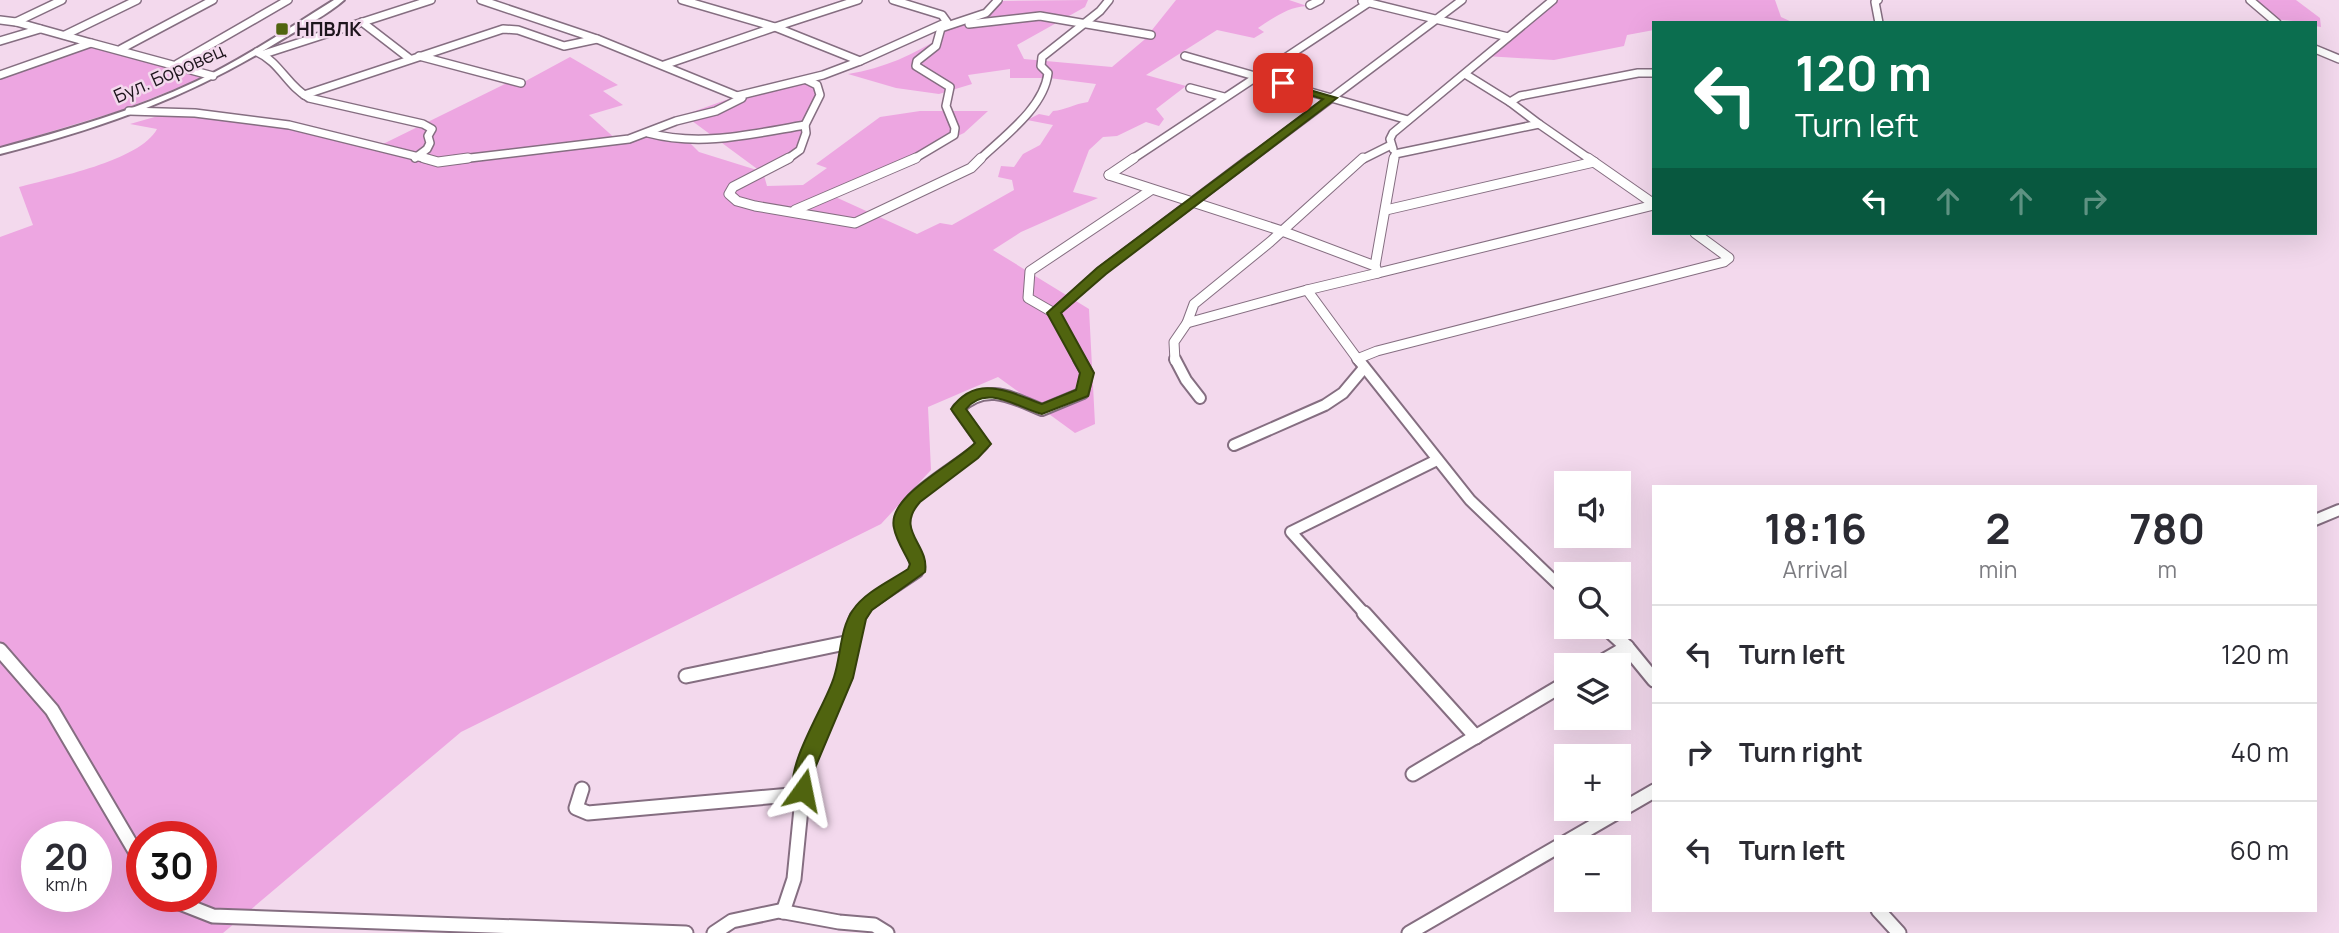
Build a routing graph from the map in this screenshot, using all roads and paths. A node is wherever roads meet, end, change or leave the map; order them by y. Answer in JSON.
{"nodes":[{"id":1,"x":62,"y":0,"type":"edge"},
{"id":2,"x":137,"y":0,"type":"edge"},
{"id":3,"x":213,"y":0,"type":"edge"},
{"id":4,"x":288,"y":0,"type":"edge"},
{"id":5,"x":340,"y":0,"type":"edge"},
{"id":6,"x":431,"y":0,"type":"edge"},
{"id":7,"x":481,"y":0,"type":"edge"},
{"id":8,"x":681,"y":0,"type":"edge"},
{"id":9,"x":713,"y":0,"type":"edge"},
{"id":10,"x":858,"y":0,"type":"edge"},
{"id":11,"x":892,"y":0,"type":"edge"},
{"id":12,"x":998,"y":0,"type":"edge"},
{"id":13,"x":1109,"y":0,"type":"edge"},
{"id":14,"x":1320,"y":0,"type":"edge"},
{"id":15,"x":1359,"y":0,"type":"edge"},
{"id":16,"x":1462,"y":0,"type":"edge"},
{"id":17,"x":1553,"y":0,"type":"edge"},
{"id":18,"x":1878,"y":0,"type":"edge"},
{"id":19,"x":2250,"y":0,"type":"edge"},
{"id":20,"x":1368,"y":3,"type":"junction"},
{"id":21,"x":1310,"y":5,"type":"dead end"},
{"id":22,"x":701,"y":6,"type":"junction"},
{"id":23,"x":1437,"y":19,"type":"junction"},
{"id":24,"x":0,"y":20,"type":"edge"},
{"id":25,"x":1879,"y":21,"type":"edge"},
{"id":26,"x":2275,"y":21,"type":"edge"},
{"id":27,"x":16,"y":22,"type":"junction"},
{"id":28,"x":362,"y":22,"type":"junction"},
{"id":29,"x":1086,"y":23,"type":"junction"},
{"id":30,"x":946,"y":25,"type":"junction"},
{"id":31,"x":775,"y":27,"type":"junction"},
{"id":32,"x":40,"y":29,"type":"junction"},
{"id":33,"x":1151,"y":35,"type":"dead end"},
{"id":34,"x":65,"y":36,"type":"junction"},
{"id":35,"x":1508,"y":37,"type":"junction"},
{"id":36,"x":597,"y":39,"type":"junction"},
{"id":37,"x":0,"y":41,"type":"edge"},
{"id":38,"x":91,"y":43,"type":"junction"},
{"id":39,"x":121,"y":49,"type":"junction"},
{"id":40,"x":2317,"y":50,"type":"edge"},
{"id":41,"x":260,"y":53,"type":"junction"},
{"id":42,"x":418,"y":56,"type":"junction"},
{"id":43,"x":1185,"y":56,"type":"dead end"},
{"id":44,"x":410,"y":59,"type":"junction"},
{"id":45,"x":2339,"y":59,"type":"edge"},
{"id":46,"x":860,"y":61,"type":"junction"},
{"id":47,"x":177,"y":64,"type":"junction"},
{"id":48,"x":664,"y":65,"type":"junction"},
{"id":49,"x":1652,"y":73,"type":"edge"},
{"id":50,"x":1465,"y":74,"type":"junction"},
{"id":51,"x":0,"y":75,"type":"edge"},
{"id":52,"x":213,"y":76,"type":"junction"},
{"id":53,"x":1258,"y":76,"type":"junction"},
{"id":54,"x":807,"y":79,"type":"junction"},
{"id":55,"x":522,"y":83,"type":"dead end"},
{"id":56,"x":1190,"y":88,"type":"dead end"},
{"id":57,"x":304,"y":95,"type":"junction"},
{"id":58,"x":737,"y":96,"type":"junction"},
{"id":59,"x":1224,"y":97,"type":"junction"},
{"id":60,"x":1331,"y":98,"type":"junction"},
{"id":61,"x":1510,"y":102,"type":"junction"},
{"id":62,"x":129,"y":111,"type":"junction"},
{"id":63,"x":1408,"y":120,"type":"junction"},
{"id":64,"x":1539,"y":124,"type":"junction"},
{"id":65,"x":805,"y":125,"type":"junction"},
{"id":66,"x":648,"y":133,"type":"junction"},
{"id":67,"x":1391,"y":145,"type":"junction"},
{"id":68,"x":0,"y":151,"type":"edge"},
{"id":69,"x":1395,"y":154,"type":"junction"},
{"id":70,"x":415,"y":158,"type":"junction"},
{"id":71,"x":1594,"y":162,"type":"junction"},
{"id":72,"x":1151,"y":190,"type":"junction"},
{"id":73,"x":1193,"y":202,"type":"junction"},
{"id":74,"x":1652,"y":204,"type":"edge"},
{"id":75,"x":1652,"y":205,"type":"edge"},
{"id":76,"x":1387,"y":210,"type":"junction"},
{"id":77,"x":793,"y":211,"type":"junction"},
{"id":78,"x":1282,"y":231,"type":"junction"},
{"id":79,"x":1698,"y":235,"type":"edge"},
{"id":80,"x":1376,"y":269,"type":"junction"},
{"id":81,"x":1307,"y":290,"type":"junction"},
{"id":82,"x":1054,"y":313,"type":"junction"},
{"id":83,"x":1187,"y":323,"type":"junction"},
{"id":84,"x":1360,"y":363,"type":"junction"},
{"id":85,"x":1200,"y":397,"type":"dead end"},
{"id":86,"x":1234,"y":445,"type":"dead end"},
{"id":87,"x":1437,"y":460,"type":"junction"},
{"id":88,"x":2339,"y":510,"type":"edge"},
{"id":89,"x":2317,"y":519,"type":"edge"},
{"id":90,"x":1554,"y":581,"type":"edge"},
{"id":91,"x":1618,"y":639,"type":"edge"},
{"id":92,"x":850,"y":642,"type":"junction"},
{"id":93,"x":1626,"y":647,"type":"junction"},
{"id":94,"x":0,"y":650,"type":"edge"},
{"id":95,"x":1616,"y":653,"type":"edge"},
{"id":96,"x":686,"y":676,"type":"dead end"},
{"id":97,"x":1652,"y":678,"type":"edge"},
{"id":98,"x":1554,"y":690,"type":"edge"},
{"id":99,"x":1476,"y":737,"type":"junction"},
{"id":100,"x":1413,"y":774,"type":"dead end"},
{"id":101,"x":582,"y":789,"type":"dead end"},
{"id":102,"x":1652,"y":792,"type":"edge"},
{"id":103,"x":802,"y":794,"type":"junction"},
{"id":104,"x":126,"y":836,"type":"edge"},
{"id":105,"x":203,"y":912,"type":"edge"},
{"id":106,"x":783,"y":912,"type":"junction"},
{"id":107,"x":1880,"y":912,"type":"edge"},
{"id":108,"x":686,"y":933,"type":"edge"},
{"id":109,"x":713,"y":933,"type":"edge"},
{"id":110,"x":887,"y":933,"type":"edge"},
{"id":111,"x":1409,"y":933,"type":"edge"},
{"id":112,"x":1899,"y":933,"type":"edge"}],
"edges":[{"from":1,"to":27,"type":"street"},
{"from":2,"to":34,"type":"street"},
{"from":3,"to":39,"type":"street"},
{"from":4,"to":47,"type":"street"},
{"from":5,"to":41,"type":"street","name":"Бул. Боровец"},
{"from":6,"to":28,"type":"street"},
{"from":7,"to":36,"type":"street"},
{"from":8,"to":22,"type":"street"},
{"from":9,"to":22,"type":"street"},
{"from":10,"to":31,"type":"street"},
{"from":11,"to":30,"type":"street"},
{"from":12,"to":30,"type":"street"},
{"from":13,"to":29,"type":"street"},
{"from":14,"to":21,"type":"street"},
{"from":15,"to":20,"type":"street"},
{"from":16,"to":23,"type":"street"},
{"from":17,"to":35,"type":"street"},
{"from":18,"to":25,"type":"street"},
{"from":19,"to":26,"type":"street"},
{"from":20,"to":23,"type":"street"},
{"from":20,"to":53,"type":"street"},
{"from":22,"to":31,"type":"street"},
{"from":23,"to":35,"type":"street"},
{"from":23,"to":60,"type":"street"},
{"from":24,"to":27,"type":"street"},
{"from":27,"to":32,"type":"street"},
{"from":28,"to":41,"type":"street"},
{"from":28,"to":44,"type":"street"},
{"from":29,"to":30,"type":"street"},
{"from":29,"to":33,"type":"street"},
{"from":29,"to":77,"type":"street"},
{"from":30,"to":46,"type":"street"},
{"from":30,"to":77,"type":"street"},
{"from":31,"to":46,"type":"street"},
{"from":31,"to":48,"type":"street"},
{"from":32,"to":34,"type":"street"},
{"from":32,"to":37,"type":"street"},
{"from":34,"to":38,"type":"street"},
{"from":35,"to":50,"type":"street"},
{"from":36,"to":42,"type":"street"},
{"from":36,"to":48,"type":"street"},
{"from":38,"to":39,"type":"street"},
{"from":38,"to":51,"type":"street"},
{"from":39,"to":47,"type":"street"},
{"from":40,"to":45,"type":"street"},
{"from":41,"to":52,"type":"street","name":"Бул. Боровец"},
{"from":41,"to":57,"type":"street"},
{"from":42,"to":44,"type":"street"},
{"from":42,"to":55,"type":"street"},
{"from":43,"to":53,"type":"street"},
{"from":44,"to":57,"type":"street"},
{"from":46,"to":54,"type":"street"},
{"from":47,"to":52,"type":"street"},
{"from":48,"to":58,"type":"street"},
{"from":49,"to":61,"type":"street"},
{"from":50,"to":61,"type":"street"},
{"from":50,"to":63,"type":"street"},
{"from":52,"to":62,"type":"street","name":"Бул. Боровец"},
{"from":53,"to":59,"type":"street"},
{"from":53,"to":60,"type":"street"},
{"from":54,"to":58,"type":"street"},
{"from":54,"to":65,"type":"street"},
{"from":56,"to":59,"type":"street"},
{"from":57,"to":70,"type":"street"},
{"from":58,"to":66,"type":"street"},
{"from":59,"to":72,"type":"street"},
{"from":60,"to":63,"type":"street"},
{"from":60,"to":73,"type":"street"},
{"from":61,"to":64,"type":"street"},
{"from":62,"to":68,"type":"street","name":"Бул. Боровец"},
{"from":62,"to":70,"type":"street"},
{"from":63,"to":67,"type":"street"},
{"from":64,"to":69,"type":"street"},
{"from":64,"to":71,"type":"street"},
{"from":65,"to":66,"type":"street"},
{"from":65,"to":77,"type":"street"},
{"from":66,"to":70,"type":"street"},
{"from":67,"to":69,"type":"street"},
{"from":67,"to":78,"type":"street"},
{"from":69,"to":76,"type":"street"},
{"from":71,"to":74,"type":"street"},
{"from":71,"to":76,"type":"street"},
{"from":72,"to":73,"type":"street"},
{"from":72,"to":82,"type":"street"},
{"from":73,"to":78,"type":"street"},
{"from":73,"to":82,"type":"street"},
{"from":75,"to":80,"type":"street"},
{"from":76,"to":80,"type":"street"},
{"from":78,"to":80,"type":"street"},
{"from":78,"to":83,"type":"street"},
{"from":79,"to":84,"type":"street"},
{"from":80,"to":81,"type":"street"},
{"from":81,"to":83,"type":"street"},
{"from":81,"to":84,"type":"street"},
{"from":82,"to":92,"type":"street"},
{"from":83,"to":85,"type":"street"},
{"from":84,"to":86,"type":"street"},
{"from":84,"to":87,"type":"street"},
{"from":87,"to":90,"type":"street"},
{"from":87,"to":99,"type":"street"},
{"from":88,"to":89,"type":"street"},
{"from":91,"to":93,"type":"street"},
{"from":92,"to":96,"type":"street"},
{"from":92,"to":103,"type":"street"},
{"from":93,"to":95,"type":"street"},
{"from":93,"to":97,"type":"street"},
{"from":94,"to":104,"type":"street"},
{"from":98,"to":99,"type":"street"},
{"from":99,"to":100,"type":"street"},
{"from":101,"to":103,"type":"street"},
{"from":102,"to":111,"type":"street"},
{"from":103,"to":106,"type":"street"},
{"from":105,"to":108,"type":"street"},
{"from":106,"to":109,"type":"street"},
{"from":106,"to":110,"type":"street"},
{"from":107,"to":112,"type":"street"}]}
